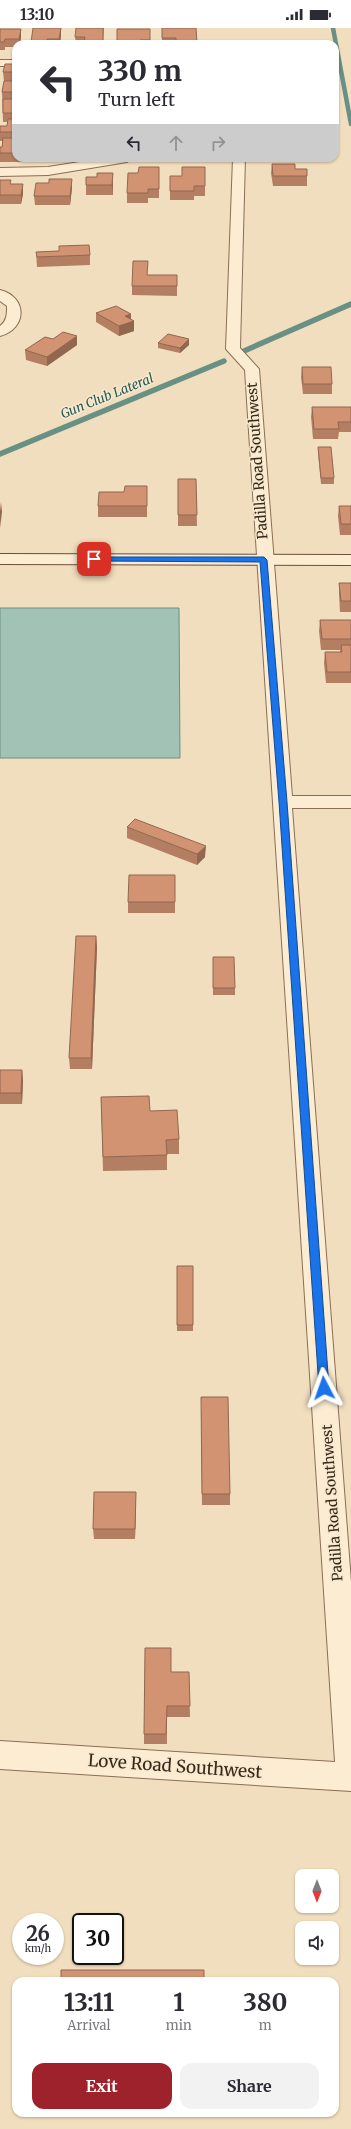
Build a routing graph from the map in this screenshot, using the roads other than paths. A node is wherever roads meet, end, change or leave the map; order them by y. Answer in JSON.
{"nodes":[{"id":1,"x":0,"y":63,"type":"edge"},
{"id":2,"x":12,"y":63,"type":"edge"},
{"id":3,"x":101,"y":162,"type":"edge"},
{"id":4,"x":239,"y":162,"type":"edge"},
{"id":5,"x":0,"y":172,"type":"edge"},
{"id":6,"x":0,"y":294,"type":"edge"},
{"id":7,"x":0,"y":332,"type":"edge"},
{"id":8,"x":0,"y":559,"type":"edge"},
{"id":9,"x":264,"y":560,"type":"junction"},
{"id":10,"x":351,"y":560,"type":"edge"},
{"id":11,"x":283,"y":802,"type":"junction"},
{"id":12,"x":351,"y":802,"type":"edge"},
{"id":13,"x":0,"y":1755,"type":"edge"},
{"id":14,"x":351,"y":1777,"type":"edge"}],
"edges":[{"from":1,"to":2,"type":"street"},
{"from":3,"to":5,"type":"street"},
{"from":4,"to":9,"type":"street","name":"Padilla Road Southwest"},
{"from":6,"to":7,"type":"street"},
{"from":8,"to":9,"type":"street"},
{"from":9,"to":10,"type":"street"},
{"from":9,"to":11,"type":"street","name":"Padilla Road Southwest"},
{"from":11,"to":12,"type":"street"},
{"from":11,"to":14,"type":"street","name":"Padilla Road Southwest"},
{"from":13,"to":14,"type":"street","name":"Love Road Southwest"}]}
